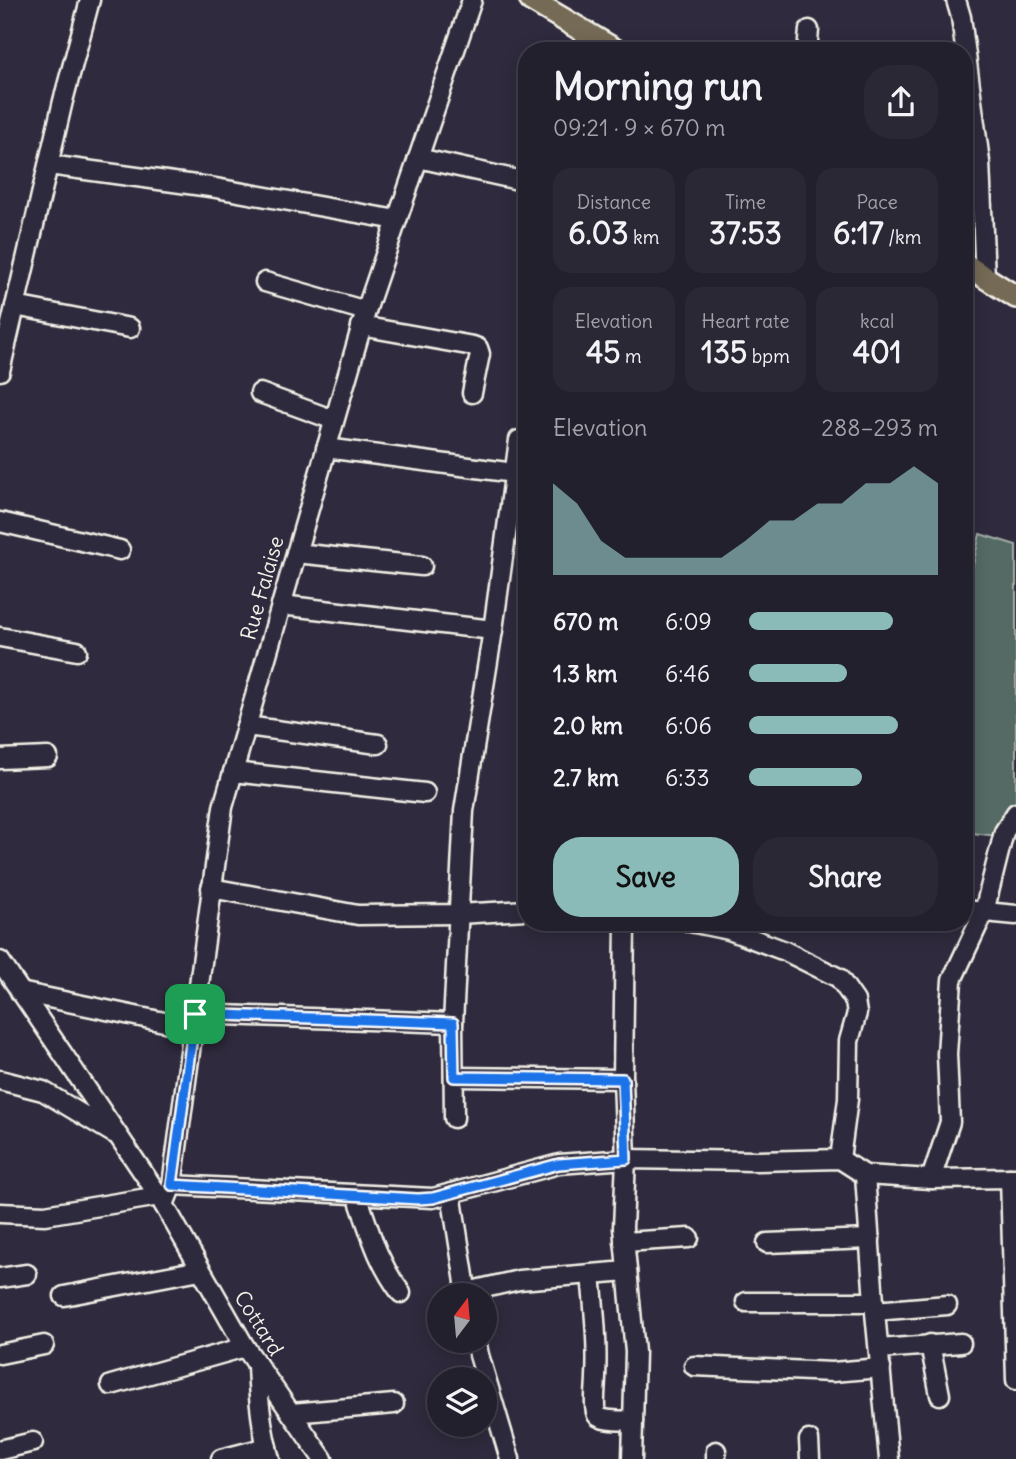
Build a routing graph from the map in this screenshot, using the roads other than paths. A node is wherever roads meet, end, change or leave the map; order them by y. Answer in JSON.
{"nodes":[{"id":1,"x":90,"y":0,"type":"edge"},
{"id":2,"x":472,"y":0,"type":"edge"},
{"id":3,"x":531,"y":0,"type":"edge"},
{"id":4,"x":956,"y":0,"type":"edge"},
{"id":5,"x":563,"y":8,"type":"edge"},
{"id":6,"x":808,"y":30,"type":"dead end"},
{"id":7,"x":606,"y":42,"type":"edge"},
{"id":8,"x":807,"y":42,"type":"edge"},
{"id":9,"x":964,"y":42,"type":"edge"},
{"id":10,"x":973,"y":109,"type":"edge"},
{"id":11,"x":418,"y":158,"type":"junction"},
{"id":12,"x":49,"y":165,"type":"junction"},
{"id":13,"x":518,"y":180,"type":"edge"},
{"id":14,"x":397,"y":220,"type":"junction"},
{"id":15,"x":973,"y":270,"type":"edge"},
{"id":16,"x":985,"y":278,"type":"junction"},
{"id":17,"x":265,"y":282,"type":"dead end"},
{"id":18,"x":1016,"y":296,"type":"edge"},
{"id":19,"x":15,"y":306,"type":"junction"},
{"id":20,"x":363,"y":318,"type":"junction"},
{"id":21,"x":131,"y":328,"type":"dead end"},
{"id":22,"x":0,"y":371,"type":"edge"},
{"id":23,"x":260,"y":393,"type":"dead end"},
{"id":24,"x":472,"y":393,"type":"dead end"},
{"id":25,"x":334,"y":420,"type":"junction"},
{"id":26,"x":326,"y":447,"type":"junction"},
{"id":27,"x":518,"y":447,"type":"edge"},
{"id":28,"x":514,"y":473,"type":"junction"},
{"id":29,"x":0,"y":522,"type":"edge"},
{"id":30,"x":120,"y":550,"type":"dead end"},
{"id":31,"x":296,"y":553,"type":"junction"},
{"id":32,"x":422,"y":566,"type":"dead end"},
{"id":33,"x":281,"y":605,"type":"junction"},
{"id":34,"x":493,"y":630,"type":"junction"},
{"id":35,"x":0,"y":637,"type":"edge"},
{"id":36,"x":77,"y":651,"type":"dead end"},
{"id":37,"x":246,"y":726,"type":"junction"},
{"id":38,"x":378,"y":744,"type":"dead end"},
{"id":39,"x":48,"y":757,"type":"dead end"},
{"id":40,"x":0,"y":759,"type":"edge"},
{"id":41,"x":233,"y":772,"type":"junction"},
{"id":42,"x":425,"y":793,"type":"dead end"},
{"id":43,"x":1016,"y":813,"type":"edge"},
{"id":44,"x":211,"y":888,"type":"junction"},
{"id":45,"x":518,"y":911,"type":"edge"},
{"id":46,"x":973,"y":911,"type":"edge"},
{"id":47,"x":984,"y":912,"type":"junction"},
{"id":48,"x":458,"y":914,"type":"junction"},
{"id":49,"x":1016,"y":915,"type":"edge"},
{"id":50,"x":625,"y":931,"type":"edge"},
{"id":51,"x":732,"y":931,"type":"edge"},
{"id":52,"x":0,"y":961,"type":"edge"},
{"id":53,"x":20,"y":992,"type":"junction"},
{"id":54,"x":194,"y":1021,"type":"junction"},
{"id":55,"x":453,"y":1023,"type":"junction"},
{"id":56,"x":454,"y":1077,"type":"junction"},
{"id":57,"x":623,"y":1079,"type":"junction"},
{"id":58,"x":0,"y":1080,"type":"edge"},
{"id":59,"x":454,"y":1118,"type":"dead end"},
{"id":60,"x":118,"y":1136,"type":"junction"},
{"id":61,"x":626,"y":1159,"type":"junction"},
{"id":62,"x":840,"y":1159,"type":"junction"},
{"id":63,"x":865,"y":1175,"type":"junction"},
{"id":64,"x":931,"y":1178,"type":"junction"},
{"id":65,"x":1013,"y":1178,"type":"edge"},
{"id":66,"x":452,"y":1193,"type":"junction"},
{"id":67,"x":165,"y":1195,"type":"junction"},
{"id":68,"x":357,"y":1195,"type":"junction"},
{"id":69,"x":0,"y":1213,"type":"edge"},
{"id":70,"x":689,"y":1238,"type":"dead end"},
{"id":71,"x":870,"y":1239,"type":"junction"},
{"id":72,"x":625,"y":1242,"type":"junction"},
{"id":73,"x":767,"y":1243,"type":"dead end"},
{"id":74,"x":200,"y":1270,"type":"junction"},
{"id":75,"x":627,"y":1271,"type":"junction"},
{"id":76,"x":27,"y":1274,"type":"dead end"},
{"id":77,"x":591,"y":1274,"type":"junction"},
{"id":78,"x":0,"y":1278,"type":"edge"},
{"id":79,"x":465,"y":1283,"type":"edge"},
{"id":80,"x":497,"y":1286,"type":"edge"},
{"id":81,"x":401,"y":1293,"type":"dead end"},
{"id":82,"x":64,"y":1296,"type":"dead end"},
{"id":83,"x":746,"y":1302,"type":"dead end"},
{"id":84,"x":947,"y":1305,"type":"dead end"},
{"id":85,"x":875,"y":1306,"type":"junction"},
{"id":86,"x":961,"y":1343,"type":"dead end"},
{"id":87,"x":930,"y":1344,"type":"junction"},
{"id":88,"x":44,"y":1345,"type":"dead end"},
{"id":89,"x":245,"y":1347,"type":"junction"},
{"id":90,"x":879,"y":1349,"type":"junction"},
{"id":91,"x":479,"y":1353,"type":"edge"},
{"id":92,"x":0,"y":1354,"type":"edge"},
{"id":93,"x":257,"y":1364,"type":"junction"},
{"id":94,"x":694,"y":1366,"type":"dead end"},
{"id":95,"x":881,"y":1368,"type":"junction"},
{"id":96,"x":1016,"y":1380,"type":"edge"},
{"id":97,"x":111,"y":1385,"type":"dead end"},
{"id":98,"x":940,"y":1395,"type":"dead end"},
{"id":99,"x":394,"y":1404,"type":"dead end"},
{"id":100,"x":292,"y":1413,"type":"junction"},
{"id":101,"x":633,"y":1421,"type":"junction"},
{"id":102,"x":809,"y":1440,"type":"dead end"},
{"id":103,"x":33,"y":1442,"type":"dead end"},
{"id":104,"x":0,"y":1450,"type":"edge"},
{"id":105,"x":268,"y":1453,"type":"edge"},
{"id":106,"x":221,"y":1459,"type":"edge"},
{"id":107,"x":323,"y":1459,"type":"edge"},
{"id":108,"x":510,"y":1459,"type":"edge"},
{"id":109,"x":632,"y":1459,"type":"edge"},
{"id":110,"x":810,"y":1459,"type":"edge"},
{"id":111,"x":889,"y":1459,"type":"edge"}],
"edges":[{"from":1,"to":12,"type":"street"},
{"from":2,"to":11,"type":"street","name":"Rue Falaise"},
{"from":3,"to":5,"type":"main road"},
{"from":4,"to":9,"type":"street"},
{"from":5,"to":7,"type":"main road"},
{"from":6,"to":8,"type":"street"},
{"from":10,"to":16,"type":"street"},
{"from":11,"to":13,"type":"street"},
{"from":11,"to":14,"type":"street","name":"Rue Falaise"},
{"from":12,"to":14,"type":"street"},
{"from":12,"to":19,"type":"street"},
{"from":14,"to":20,"type":"street","name":"Rue Falaise"},
{"from":15,"to":16,"type":"main road"},
{"from":16,"to":18,"type":"main road"},
{"from":17,"to":20,"type":"street"},
{"from":19,"to":21,"type":"street"},
{"from":19,"to":22,"type":"street"},
{"from":20,"to":24,"type":"street"},
{"from":20,"to":25,"type":"street","name":"Rue Falaise"},
{"from":23,"to":25,"type":"street"},
{"from":25,"to":26,"type":"street","name":"Rue Falaise"},
{"from":26,"to":28,"type":"street"},
{"from":26,"to":31,"type":"street","name":"Rue Falaise"},
{"from":27,"to":28,"type":"street"},
{"from":28,"to":34,"type":"street"},
{"from":29,"to":30,"type":"street"},
{"from":31,"to":32,"type":"street"},
{"from":31,"to":33,"type":"street","name":"Rue Falaise"},
{"from":33,"to":34,"type":"street"},
{"from":33,"to":37,"type":"street","name":"Rue Falaise"},
{"from":34,"to":48,"type":"street"},
{"from":35,"to":36,"type":"street"},
{"from":37,"to":38,"type":"street"},
{"from":37,"to":41,"type":"street","name":"Rue Falaise"},
{"from":39,"to":40,"type":"street"},
{"from":41,"to":42,"type":"street"},
{"from":41,"to":44,"type":"street","name":"Rue Falaise"},
{"from":43,"to":47,"type":"street"},
{"from":44,"to":48,"type":"street"},
{"from":44,"to":54,"type":"street","name":"Rue Falaise"},
{"from":45,"to":48,"type":"street"},
{"from":46,"to":47,"type":"street"},
{"from":47,"to":49,"type":"street"},
{"from":47,"to":64,"type":"street"},
{"from":48,"to":55,"type":"street"},
{"from":50,"to":57,"type":"street"},
{"from":51,"to":62,"type":"street"},
{"from":52,"to":53,"type":"street","name":"Cottard"},
{"from":53,"to":54,"type":"street"},
{"from":53,"to":60,"type":"street","name":"Cottard"},
{"from":54,"to":55,"type":"street"},
{"from":54,"to":67,"type":"street","name":"Rue Falaise"},
{"from":55,"to":56,"type":"street"},
{"from":56,"to":57,"type":"street"},
{"from":56,"to":59,"type":"street"},
{"from":57,"to":61,"type":"street"},
{"from":58,"to":60,"type":"street"},
{"from":60,"to":67,"type":"street","name":"Cottard"},
{"from":61,"to":62,"type":"street"},
{"from":61,"to":66,"type":"street"},
{"from":61,"to":72,"type":"street"},
{"from":62,"to":63,"type":"street"},
{"from":63,"to":64,"type":"street"},
{"from":63,"to":71,"type":"street"},
{"from":64,"to":65,"type":"street"},
{"from":65,"to":96,"type":"street"},
{"from":66,"to":68,"type":"street"},
{"from":66,"to":79,"type":"street"},
{"from":67,"to":68,"type":"street"},
{"from":67,"to":69,"type":"street"},
{"from":67,"to":74,"type":"street","name":"Cottard"},
{"from":68,"to":81,"type":"street"},
{"from":70,"to":72,"type":"street"},
{"from":71,"to":73,"type":"street"},
{"from":71,"to":85,"type":"street"},
{"from":72,"to":75,"type":"street"},
{"from":74,"to":82,"type":"street"},
{"from":74,"to":89,"type":"street","name":"Cottard"},
{"from":75,"to":77,"type":"street"},
{"from":75,"to":101,"type":"street"},
{"from":76,"to":78,"type":"street"},
{"from":77,"to":80,"type":"street"},
{"from":77,"to":101,"type":"street"},
{"from":83,"to":85,"type":"street"},
{"from":84,"to":85,"type":"street"},
{"from":85,"to":90,"type":"street"},
{"from":86,"to":87,"type":"street"},
{"from":87,"to":90,"type":"street"},
{"from":87,"to":98,"type":"street"},
{"from":88,"to":92,"type":"street"},
{"from":89,"to":93,"type":"street","name":"Cottard"},
{"from":89,"to":97,"type":"street"},
{"from":90,"to":95,"type":"street"},
{"from":91,"to":108,"type":"street"},
{"from":93,"to":100,"type":"street","name":"Cottard"},
{"from":93,"to":105,"type":"street"},
{"from":94,"to":95,"type":"street"},
{"from":95,"to":111,"type":"street"},
{"from":99,"to":100,"type":"street"},
{"from":100,"to":107,"type":"street","name":"Cottard"},
{"from":101,"to":109,"type":"street"},
{"from":102,"to":110,"type":"street"},
{"from":103,"to":104,"type":"street"},
{"from":105,"to":106,"type":"street"}]}
